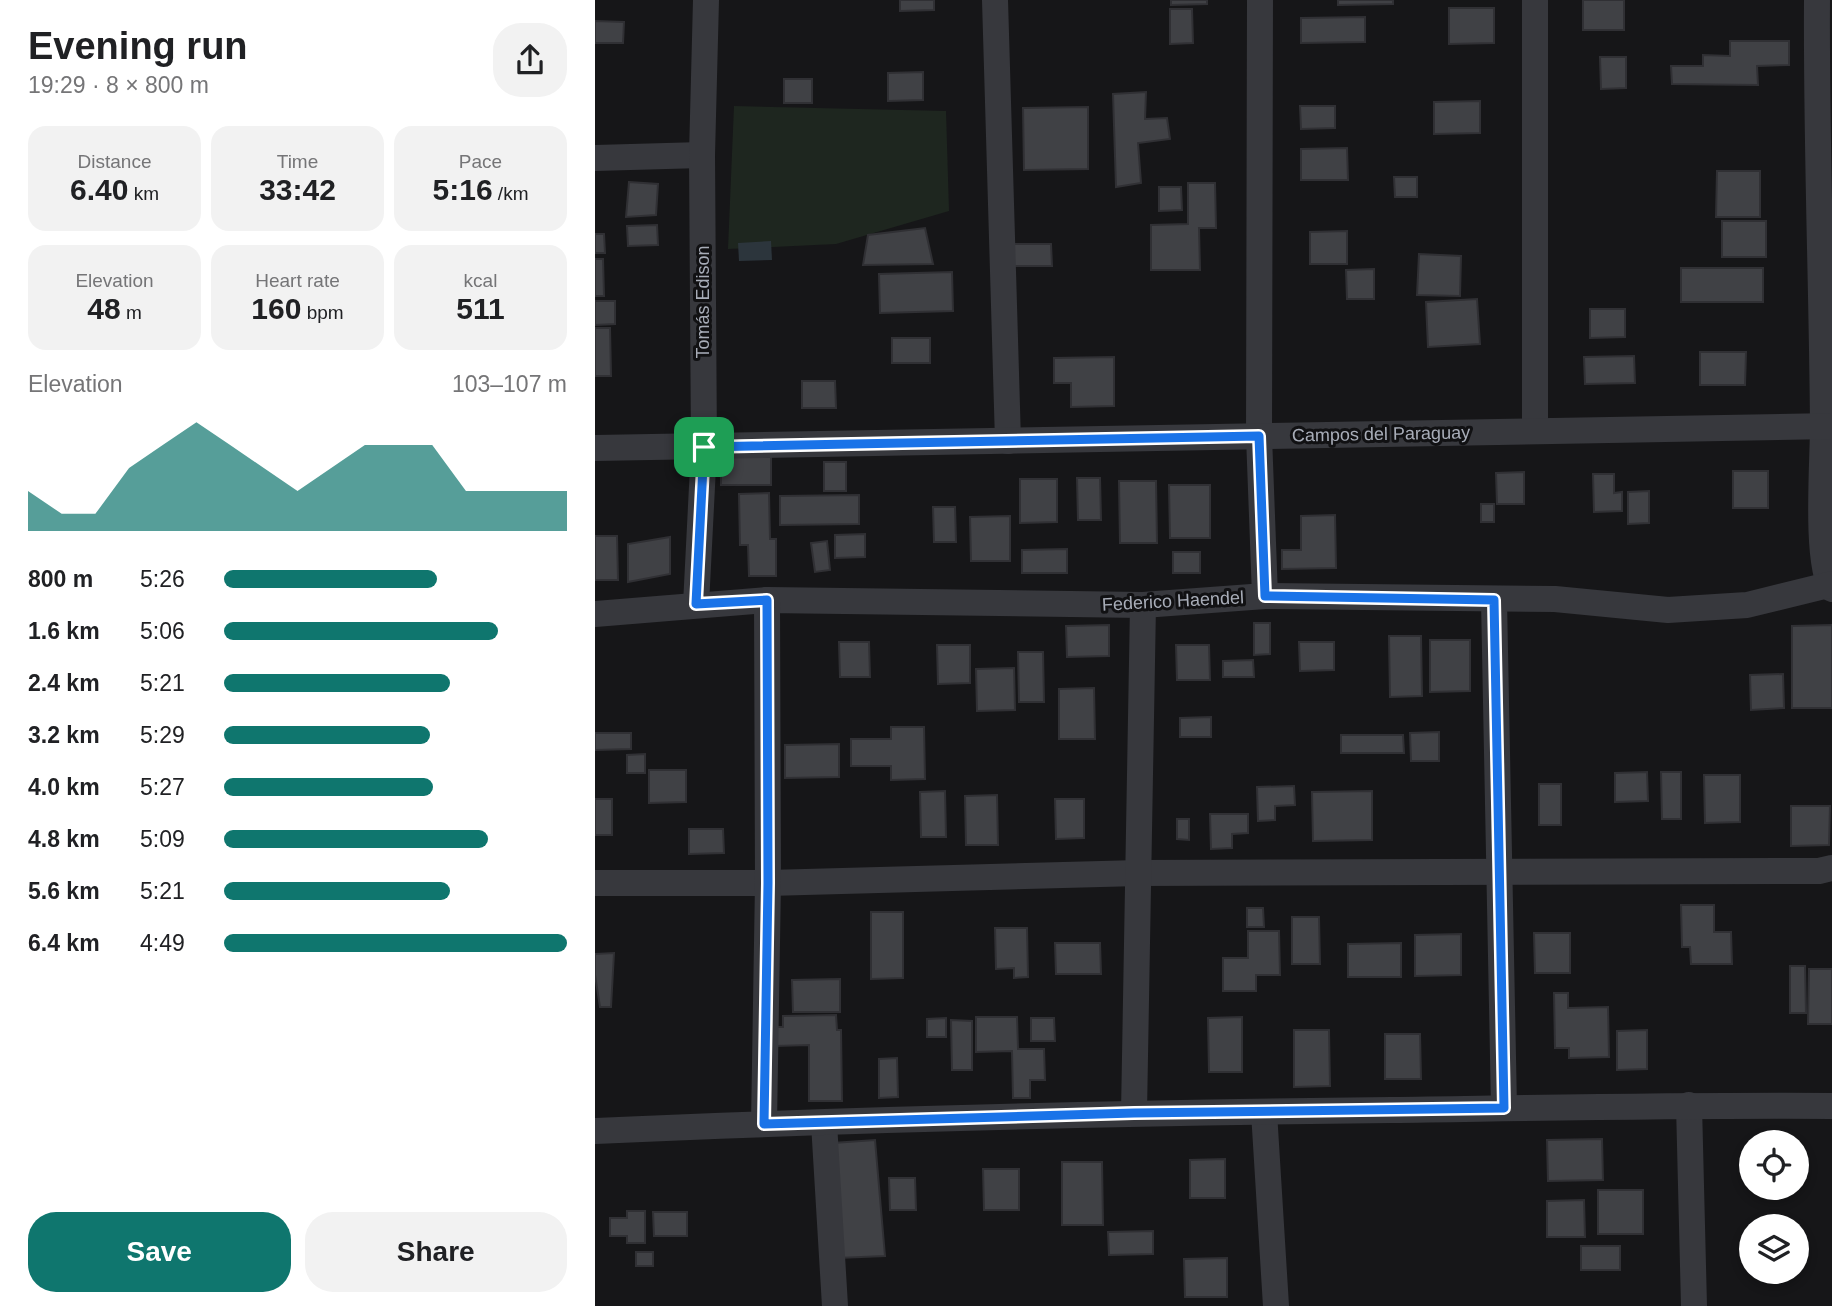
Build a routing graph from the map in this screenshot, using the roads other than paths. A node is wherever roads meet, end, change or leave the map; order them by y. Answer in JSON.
{"nodes":[{"id":1,"x":706,"y":0,"type":"edge"},
{"id":2,"x":995,"y":0,"type":"edge"},
{"id":3,"x":1260,"y":0,"type":"edge"},
{"id":4,"x":1535,"y":0,"type":"edge"},
{"id":5,"x":1817,"y":0,"type":"edge"},
{"id":6,"x":1824,"y":137,"type":"edge"},
{"id":7,"x":702,"y":155,"type":"junction"},
{"id":8,"x":595,"y":158,"type":"edge"},
{"id":9,"x":1828,"y":426,"type":"edge"},
{"id":10,"x":1535,"y":431,"type":"junction"},
{"id":11,"x":1259,"y":436,"type":"junction"},
{"id":12,"x":1008,"y":440,"type":"junction"},
{"id":13,"x":704,"y":447,"type":"junction"},
{"id":14,"x":595,"y":448,"type":"edge"},
{"id":15,"x":1831,"y":586,"type":"edge"},
{"id":16,"x":1265,"y":596,"type":"junction"},
{"id":17,"x":767,"y":600,"type":"junction"},
{"id":18,"x":1494,"y":600,"type":"junction"},
{"id":19,"x":696,"y":604,"type":"junction"},
{"id":20,"x":1143,"y":606,"type":"junction"},
{"id":21,"x":595,"y":614,"type":"edge"},
{"id":22,"x":1832,"y":868,"type":"edge"},
{"id":23,"x":1498,"y":872,"type":"junction"},
{"id":24,"x":1139,"y":873,"type":"junction"},
{"id":25,"x":595,"y":883,"type":"edge"},
{"id":26,"x":768,"y":883,"type":"junction"},
{"id":27,"x":1689,"y":1105,"type":"junction"},
{"id":28,"x":1832,"y":1106,"type":"edge"},
{"id":29,"x":1504,"y":1108,"type":"junction"},
{"id":30,"x":1263,"y":1112,"type":"junction"},
{"id":31,"x":1134,"y":1113,"type":"junction"},
{"id":32,"x":824,"y":1123,"type":"junction"},
{"id":33,"x":764,"y":1124,"type":"junction"},
{"id":34,"x":595,"y":1131,"type":"edge"},
{"id":35,"x":835,"y":1306,"type":"edge"},
{"id":36,"x":1276,"y":1306,"type":"edge"},
{"id":37,"x":1694,"y":1306,"type":"edge"}],
"edges":[{"from":1,"to":7,"type":"street","name":"Tomás Edison"},
{"from":2,"to":12,"type":"street"},
{"from":3,"to":11,"type":"street"},
{"from":4,"to":10,"type":"street"},
{"from":5,"to":6,"type":"street"},
{"from":6,"to":9,"type":"street"},
{"from":7,"to":8,"type":"street"},
{"from":7,"to":13,"type":"street","name":"Tomás Edison"},
{"from":9,"to":10,"type":"street","name":"Campos del Paraguay"},
{"from":9,"to":15,"type":"street"},
{"from":10,"to":11,"type":"street","name":"Campos del Paraguay"},
{"from":11,"to":12,"type":"street","name":"Campos del Paraguay"},
{"from":11,"to":16,"type":"street"},
{"from":12,"to":13,"type":"street","name":"Campos del Paraguay"},
{"from":13,"to":14,"type":"street","name":"Campos del Paraguay"},
{"from":13,"to":19,"type":"street","name":"Tomás Edison"},
{"from":15,"to":18,"type":"street","name":"Federico Haendel"},
{"from":16,"to":18,"type":"street","name":"Federico Haendel"},
{"from":16,"to":20,"type":"street","name":"Federico Haendel"},
{"from":17,"to":19,"type":"street","name":"Federico Haendel"},
{"from":17,"to":20,"type":"street","name":"Federico Haendel"},
{"from":17,"to":26,"type":"street"},
{"from":18,"to":23,"type":"street"},
{"from":19,"to":21,"type":"street","name":"Federico Haendel"},
{"from":20,"to":24,"type":"street"},
{"from":22,"to":23,"type":"street"},
{"from":23,"to":24,"type":"street"},
{"from":23,"to":29,"type":"street"},
{"from":24,"to":26,"type":"street"},
{"from":24,"to":31,"type":"street"},
{"from":25,"to":26,"type":"street"},
{"from":26,"to":33,"type":"street"},
{"from":27,"to":28,"type":"street"},
{"from":27,"to":29,"type":"street"},
{"from":27,"to":37,"type":"street"},
{"from":29,"to":30,"type":"street"},
{"from":30,"to":31,"type":"street"},
{"from":30,"to":36,"type":"street"},
{"from":31,"to":32,"type":"street"},
{"from":32,"to":33,"type":"street"},
{"from":32,"to":35,"type":"street"},
{"from":33,"to":34,"type":"street"}]}
